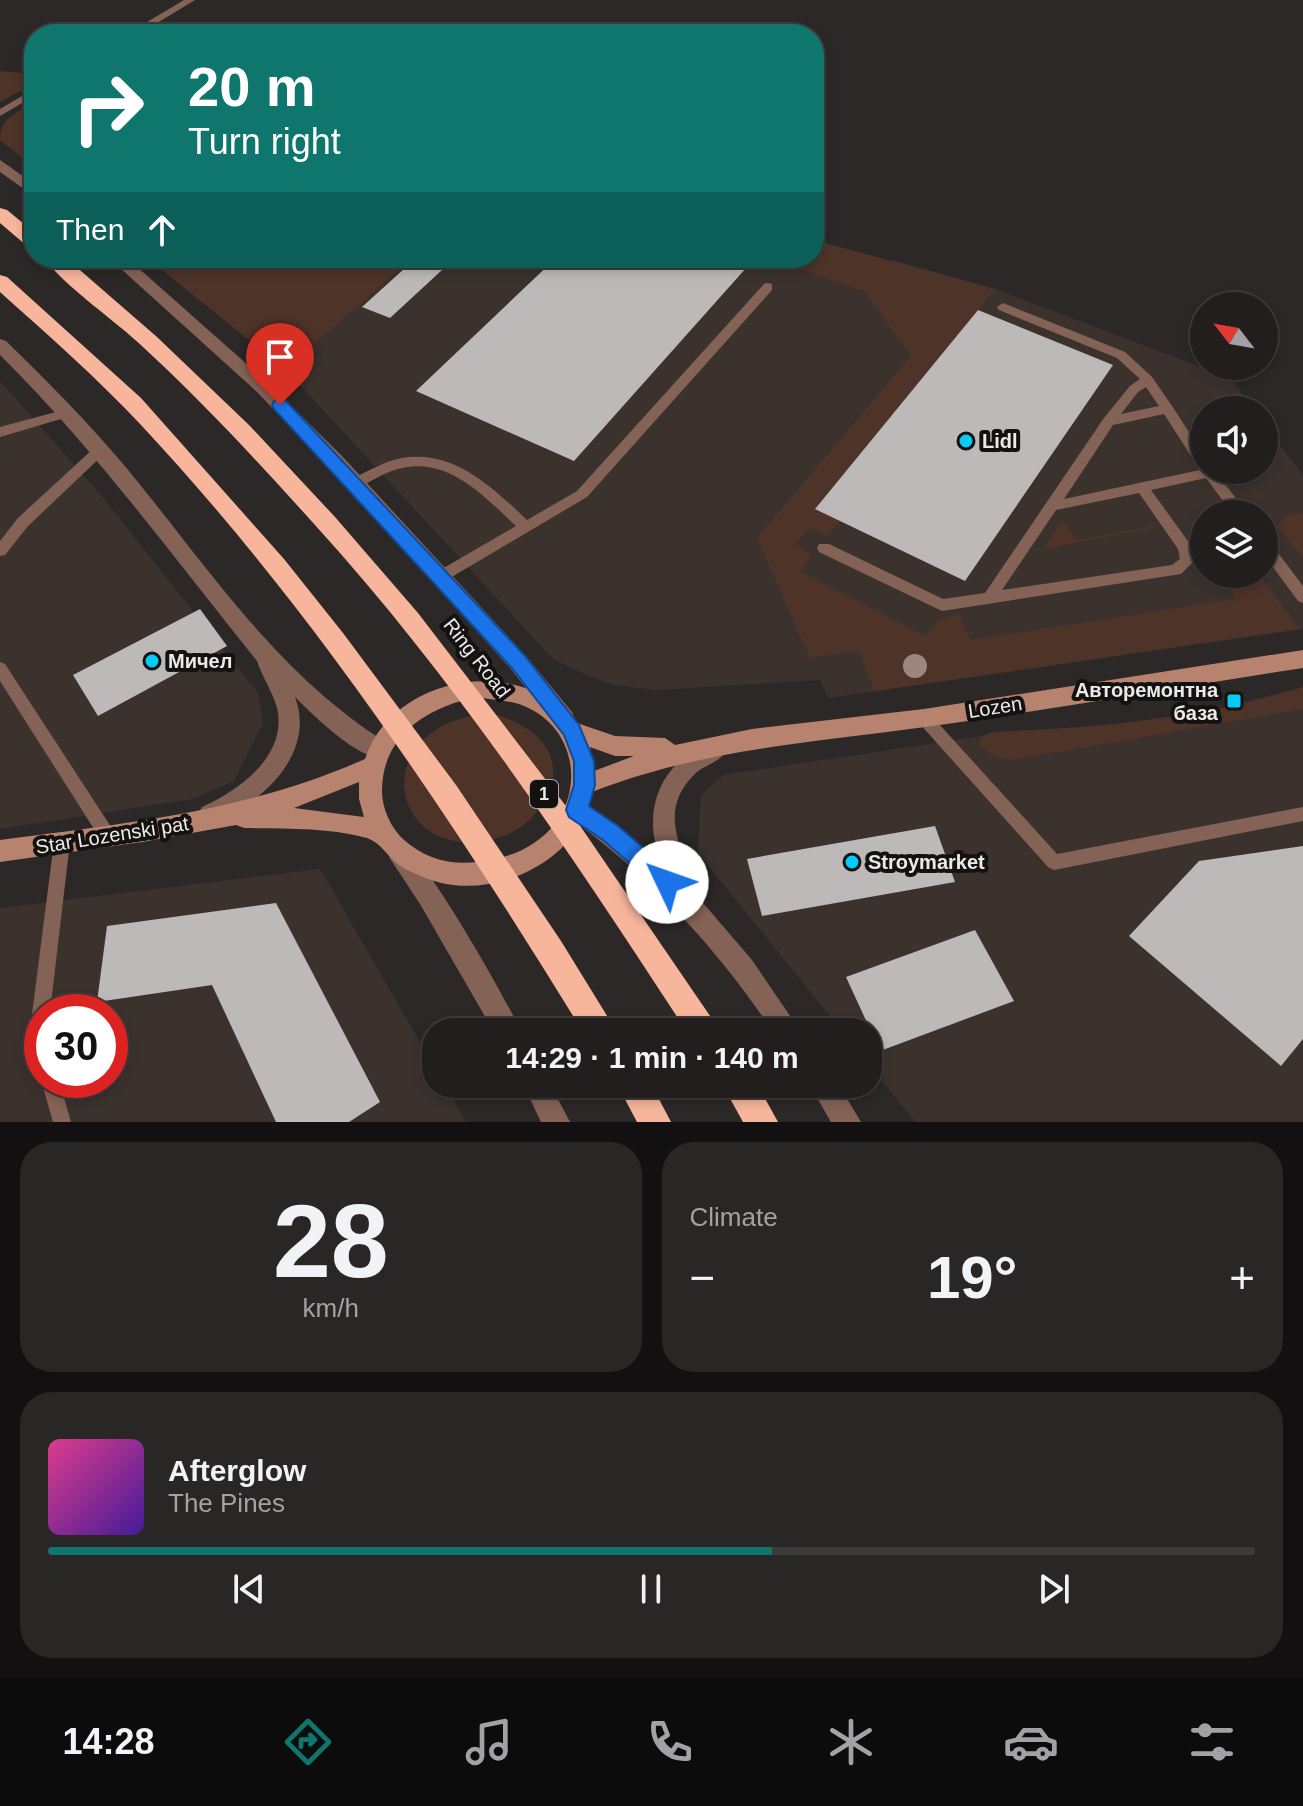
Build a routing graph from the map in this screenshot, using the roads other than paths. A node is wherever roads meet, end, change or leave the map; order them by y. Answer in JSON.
{"nodes":[{"id":1,"x":190,"y":0,"type":"edge"},
{"id":2,"x":149,"y":24,"type":"edge"},
{"id":3,"x":24,"y":98,"type":"edge"},
{"id":4,"x":3,"y":110,"type":"edge"},
{"id":5,"x":0,"y":165,"type":"edge"},
{"id":6,"x":24,"y":183,"type":"edge"},
{"id":7,"x":0,"y":214,"type":"edge"},
{"id":8,"x":24,"y":234,"type":"edge"},
{"id":9,"x":67,"y":268,"type":"edge"},
{"id":10,"x":128,"y":268,"type":"edge"},
{"id":11,"x":0,"y":281,"type":"edge"},
{"id":12,"x":768,"y":287,"type":"dead end"},
{"id":13,"x":1003,"y":307,"type":"dead end"},
{"id":14,"x":0,"y":345,"type":"edge"},
{"id":15,"x":1148,"y":380,"type":"junction"},
{"id":16,"x":1168,"y":409,"type":"junction"},
{"id":17,"x":67,"y":413,"type":"junction"},
{"id":18,"x":1109,"y":421,"type":"junction"},
{"id":19,"x":0,"y":432,"type":"edge"},
{"id":20,"x":1190,"y":443,"type":"edge"},
{"id":21,"x":100,"y":450,"type":"junction"},
{"id":22,"x":1190,"y":474,"type":"edge"},
{"id":23,"x":355,"y":483,"type":"junction"},
{"id":24,"x":1142,"y":487,"type":"junction"},
{"id":25,"x":1052,"y":506,"type":"junction"},
{"id":26,"x":526,"y":527,"type":"junction"},
{"id":27,"x":824,"y":548,"type":"dead end"},
{"id":28,"x":0,"y":551,"type":"edge"},
{"id":29,"x":1278,"y":564,"type":"edge"},
{"id":30,"x":440,"y":577,"type":"junction"},
{"id":31,"x":991,"y":596,"type":"junction"},
{"id":32,"x":1303,"y":597,"type":"edge"},
{"id":33,"x":264,"y":655,"type":"junction"},
{"id":34,"x":1303,"y":659,"type":"edge"},
{"id":35,"x":0,"y":668,"type":"edge"},
{"id":36,"x":924,"y":718,"type":"junction"},
{"id":37,"x":568,"y":725,"type":"junction"},
{"id":38,"x":743,"y":739,"type":"junction"},
{"id":39,"x":686,"y":749,"type":"junction"},
{"id":40,"x":375,"y":758,"type":"junction"},
{"id":41,"x":585,"y":785,"type":"junction"},
{"id":42,"x":577,"y":810,"type":"junction"},
{"id":43,"x":1303,"y":814,"type":"edge"},
{"id":44,"x":224,"y":818,"type":"junction"},
{"id":45,"x":185,"y":823,"type":"junction"},
{"id":46,"x":107,"y":835,"type":"junction"},
{"id":47,"x":62,"y":842,"type":"junction"},
{"id":48,"x":391,"y":843,"type":"junction"},
{"id":49,"x":0,"y":851,"type":"edge"},
{"id":50,"x":713,"y":929,"type":"junction"},
{"id":51,"x":43,"y":994,"type":"edge"},
{"id":52,"x":500,"y":1018,"type":"edge"},
{"id":53,"x":592,"y":1018,"type":"edge"},
{"id":54,"x":696,"y":1018,"type":"edge"},
{"id":55,"x":779,"y":1018,"type":"edge"},
{"id":56,"x":55,"y":1098,"type":"edge"},
{"id":57,"x":543,"y":1098,"type":"edge"},
{"id":58,"x":641,"y":1098,"type":"edge"},
{"id":59,"x":747,"y":1098,"type":"edge"},
{"id":60,"x":831,"y":1098,"type":"edge"},
{"id":61,"x":62,"y":1122,"type":"edge"},
{"id":62,"x":556,"y":1122,"type":"edge"},
{"id":63,"x":655,"y":1122,"type":"edge"},
{"id":64,"x":762,"y":1122,"type":"edge"},
{"id":65,"x":847,"y":1122,"type":"edge"}],
"edges":[{"from":1,"to":2,"type":"lane"},
{"from":3,"to":4,"type":"lane"},
{"from":5,"to":6,"type":"street"},
{"from":7,"to":8,"type":"highway"},
{"from":9,"to":54,"type":"highway","name":"Ring Road","number":"1"},
{"from":10,"to":23,"type":"street","name":"Ring Road"},
{"from":11,"to":53,"type":"highway"},
{"from":12,"to":26,"type":"lane"},
{"from":13,"to":15,"type":"lane"},
{"from":14,"to":17,"type":"street"},
{"from":15,"to":16,"type":"lane"},
{"from":15,"to":18,"type":"lane"},
{"from":16,"to":18,"type":"lane"},
{"from":16,"to":20,"type":"lane"},
{"from":17,"to":19,"type":"lane"},
{"from":17,"to":21,"type":"street"},
{"from":18,"to":25,"type":"lane"},
{"from":21,"to":28,"type":"lane"},
{"from":21,"to":33,"type":"street"},
{"from":22,"to":24,"type":"lane"},
{"from":23,"to":26,"type":"lane"},
{"from":23,"to":30,"type":"street","name":"Ring Road"},
{"from":24,"to":25,"type":"lane"},
{"from":24,"to":31,"type":"lane"},
{"from":25,"to":31,"type":"lane"},
{"from":26,"to":30,"type":"lane"},
{"from":27,"to":31,"type":"lane"},
{"from":29,"to":32,"type":"lane"},
{"from":30,"to":37,"type":"street","name":"Ring Road"},
{"from":33,"to":40,"type":"street"},
{"from":33,"to":45,"type":"street"},
{"from":34,"to":36,"type":"street","name":"Lozen"},
{"from":35,"to":46,"type":"lane"},
{"from":36,"to":38,"type":"street","name":"Lozen"},
{"from":36,"to":43,"type":"lane"},
{"from":37,"to":39,"type":"street","name":"Lozen"},
{"from":37,"to":40,"type":"street"},
{"from":37,"to":41,"type":"street"},
{"from":38,"to":39,"type":"street","name":"Lozen"},
{"from":38,"to":50,"type":"street"},
{"from":39,"to":41,"type":"street","name":"Lozen"},
{"from":40,"to":44,"type":"street","name":"Star Lozenski pat"},
{"from":40,"to":48,"type":"street"},
{"from":41,"to":42,"type":"street"},
{"from":42,"to":48,"type":"street"},
{"from":42,"to":50,"type":"street"},
{"from":44,"to":45,"type":"street","name":"Star Lozenski pat"},
{"from":44,"to":48,"type":"street","name":"Star Lozenski pat"},
{"from":45,"to":46,"type":"street","name":"Star Lozenski pat"},
{"from":46,"to":47,"type":"street","name":"Star Lozenski pat"},
{"from":47,"to":49,"type":"street","name":"Star Lozenski pat"},
{"from":47,"to":51,"type":"lane"},
{"from":48,"to":52,"type":"street"},
{"from":50,"to":55,"type":"street"},
{"from":56,"to":61,"type":"lane"},
{"from":57,"to":62,"type":"street"},
{"from":58,"to":63,"type":"highway"},
{"from":59,"to":64,"type":"highway"},
{"from":60,"to":65,"type":"street"}]}
